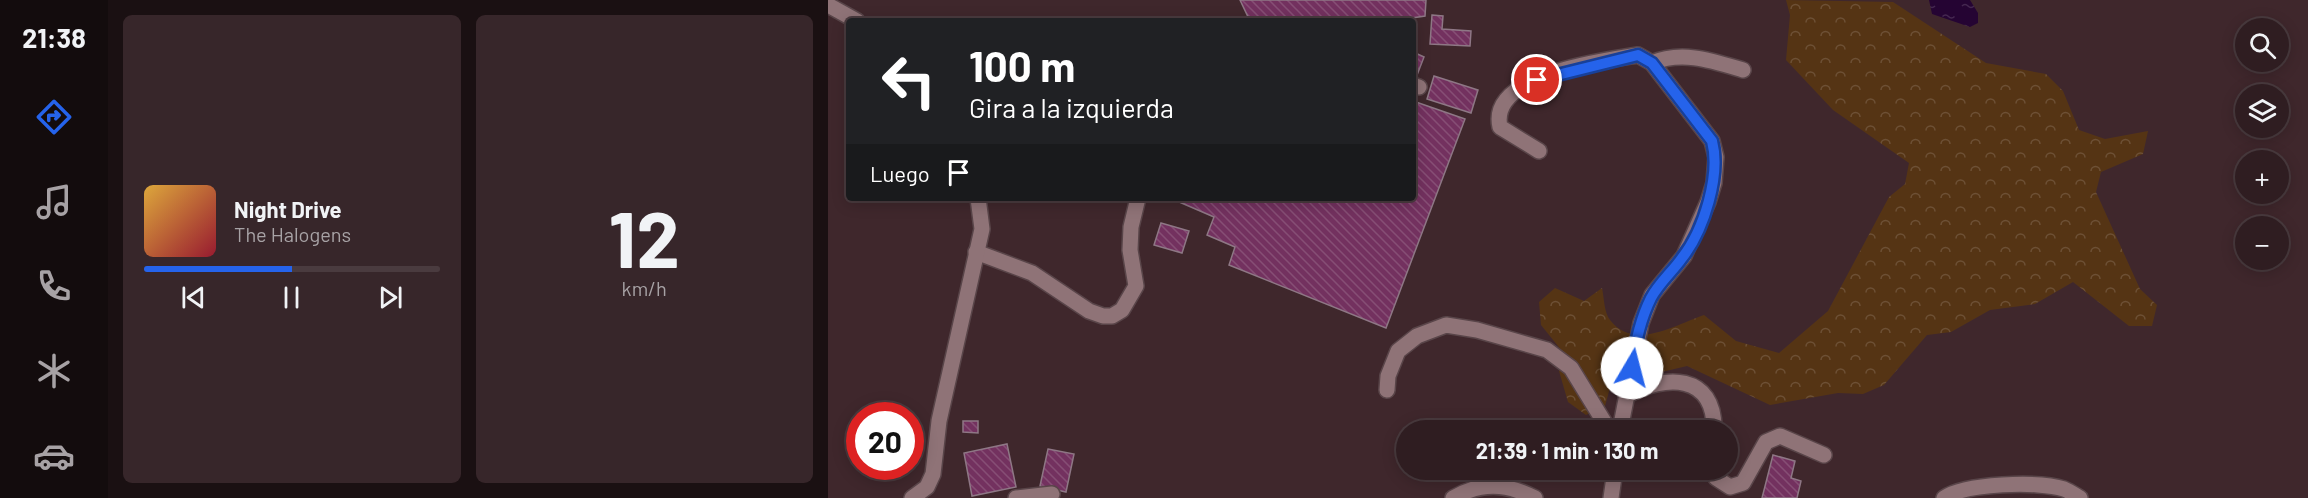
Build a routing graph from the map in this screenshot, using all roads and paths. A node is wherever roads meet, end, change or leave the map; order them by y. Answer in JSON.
{"nodes":[{"id":1,"x":828,"y":5,"type":"edge"},
{"id":2,"x":852,"y":18,"type":"edge"},
{"id":3,"x":1652,"y":63,"type":"junction"},
{"id":4,"x":1743,"y":70,"type":"dead end"},
{"id":5,"x":1539,"y":151,"type":"dead end"},
{"id":6,"x":978,"y":201,"type":"edge"},
{"id":7,"x":1137,"y":201,"type":"edge"},
{"id":8,"x":976,"y":252,"type":"junction"},
{"id":9,"x":1387,"y":390,"type":"dead end"},
{"id":10,"x":1626,"y":396,"type":"junction"},
{"id":11,"x":1603,"y":420,"type":"edge"},
{"id":12,"x":1622,"y":420,"type":"edge"},
{"id":13,"x":1714,"y":420,"type":"edge"},
{"id":14,"x":1824,"y":455,"type":"dead end"},
{"id":15,"x":1614,"y":480,"type":"edge"},
{"id":16,"x":1719,"y":480,"type":"edge"},
{"id":17,"x":1052,"y":494,"type":"dead end"},
{"id":18,"x":915,"y":497,"type":"edge"},
{"id":19,"x":1016,"y":498,"type":"edge"},
{"id":20,"x":1453,"y":498,"type":"edge"},
{"id":21,"x":1535,"y":498,"type":"edge"},
{"id":22,"x":1611,"y":498,"type":"edge"},
{"id":23,"x":1944,"y":498,"type":"edge"},
{"id":24,"x":2080,"y":498,"type":"edge"}],
"edges":[{"from":1,"to":2,"type":"street"},
{"from":3,"to":4,"type":"street"},
{"from":3,"to":5,"type":"street"},
{"from":3,"to":10,"type":"street"},
{"from":6,"to":8,"type":"street"},
{"from":7,"to":8,"type":"street"},
{"from":8,"to":18,"type":"street"},
{"from":9,"to":11,"type":"street"},
{"from":10,"to":12,"type":"street"},
{"from":10,"to":13,"type":"street"},
{"from":14,"to":16,"type":"street"},
{"from":15,"to":22,"type":"street"},
{"from":17,"to":19,"type":"street"},
{"from":20,"to":21,"type":"street"},
{"from":23,"to":24,"type":"street"}]}
